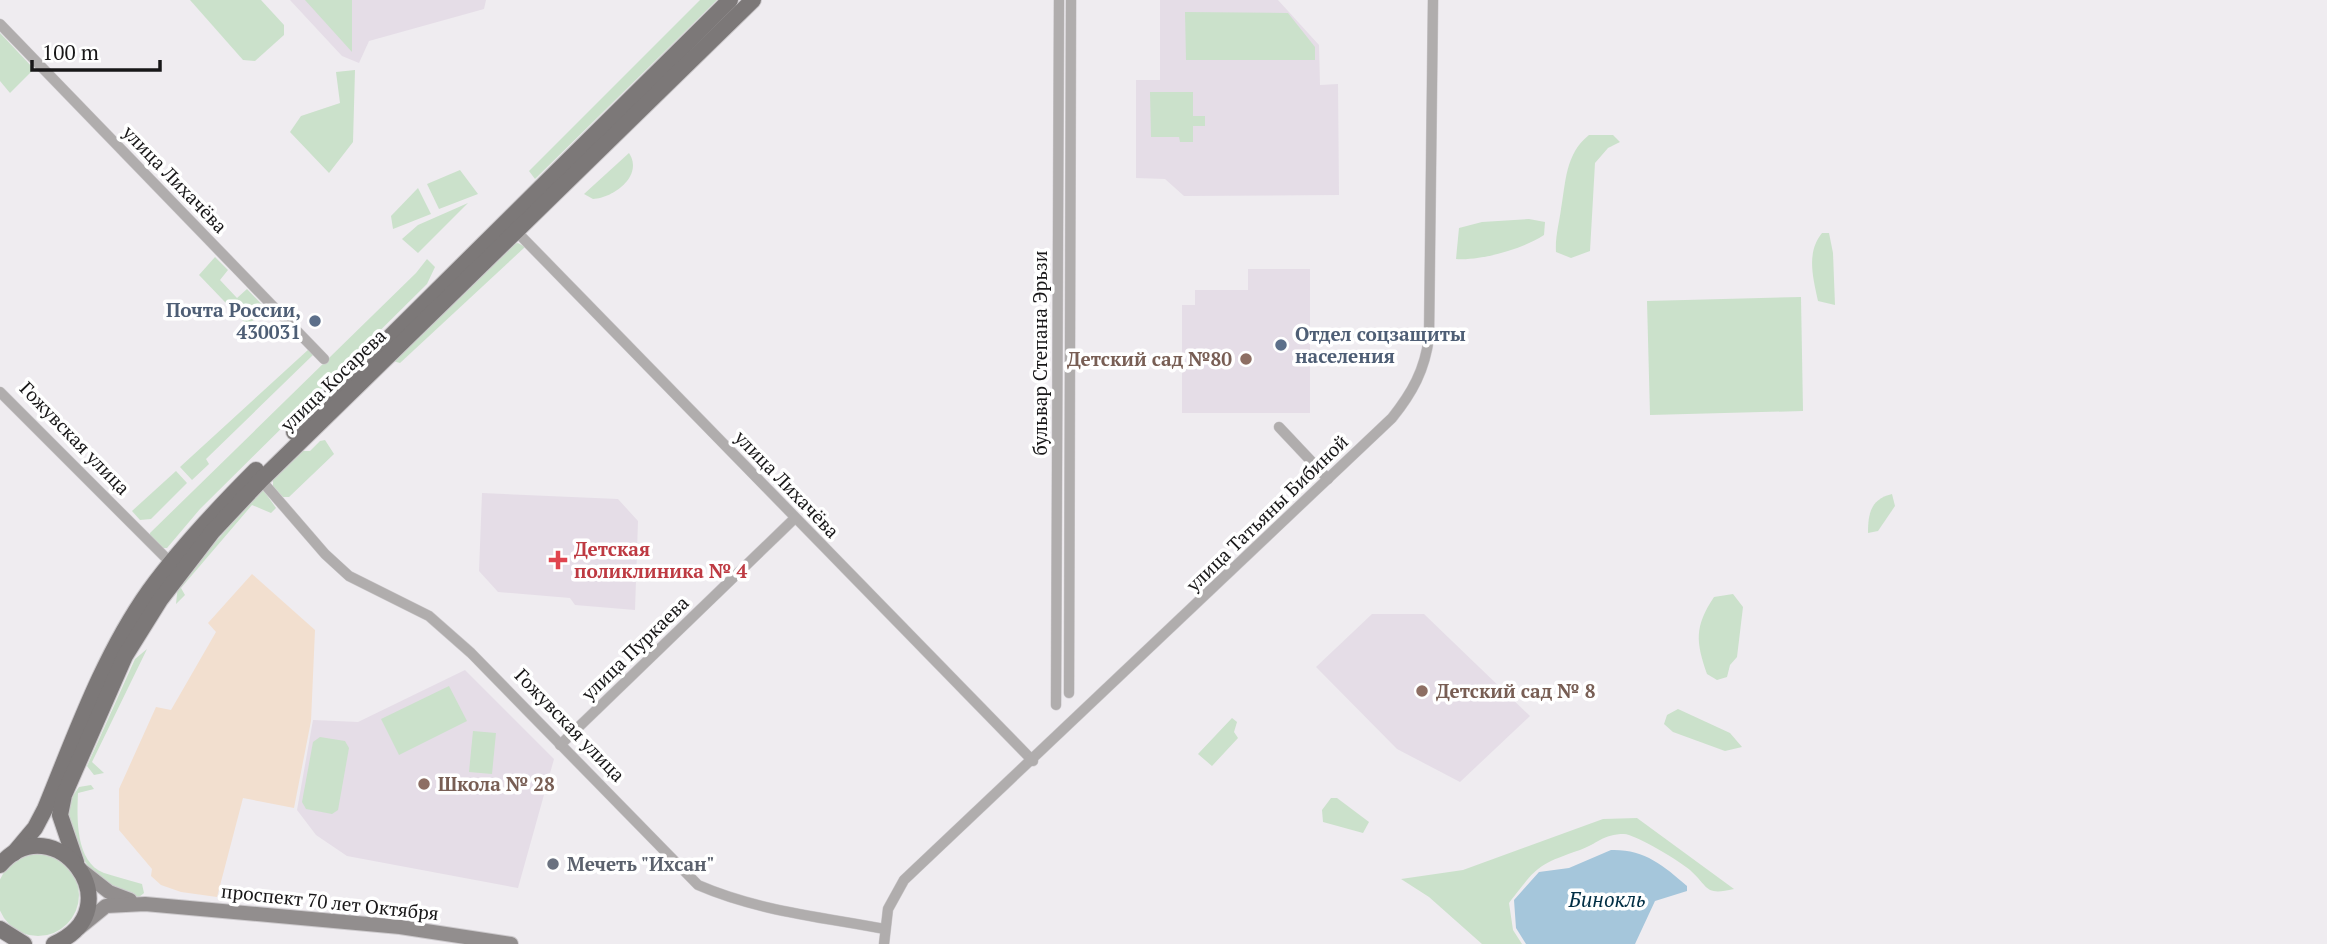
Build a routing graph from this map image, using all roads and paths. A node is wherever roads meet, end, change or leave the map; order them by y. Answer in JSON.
{"nodes":[{"id":1,"x":730,"y":0,"type":"edge"},
{"id":2,"x":754,"y":0,"type":"edge"},
{"id":3,"x":1059,"y":0,"type":"edge"},
{"id":4,"x":1070,"y":0,"type":"edge"},
{"id":5,"x":1433,"y":0,"type":"edge"},
{"id":6,"x":0,"y":24,"type":"edge"},
{"id":7,"x":512,"y":227,"type":"junction"},
{"id":8,"x":324,"y":359,"type":"dead end"},
{"id":9,"x":0,"y":392,"type":"edge"},
{"id":10,"x":1279,"y":427,"type":"dead end"},
{"id":11,"x":1328,"y":479,"type":"junction"},
{"id":12,"x":261,"y":480,"type":"junction"},
{"id":13,"x":794,"y":518,"type":"junction"},
{"id":14,"x":176,"y":568,"type":"junction"},
{"id":15,"x":1069,"y":693,"type":"dead end"},
{"id":16,"x":1056,"y":705,"type":"dead end"},
{"id":17,"x":560,"y":745,"type":"junction"},
{"id":18,"x":1033,"y":761,"type":"junction"},
{"id":19,"x":4,"y":861,"type":"edge"},
{"id":20,"x":79,"y":866,"type":"junction"},
{"id":21,"x":145,"y":904,"type":"junction"},
{"id":22,"x":885,"y":929,"type":"junction"},
{"id":23,"x":4,"y":935,"type":"edge"},
{"id":24,"x":69,"y":936,"type":"edge"},
{"id":25,"x":24,"y":944,"type":"edge"},
{"id":26,"x":54,"y":944,"type":"edge"},
{"id":27,"x":511,"y":944,"type":"edge"},
{"id":28,"x":884,"y":944,"type":"edge"}],
"edges":[{"from":1,"to":7,"type":"main road","name":"улица Косарева"},
{"from":2,"to":7,"type":"main road","name":"улица Косарева"},
{"from":3,"to":16,"type":"street","name":"бульвар Степана Эрьзи"},
{"from":4,"to":15,"type":"street","name":"бульвар Степана Эрьзи"},
{"from":5,"to":11,"type":"street","name":"улица Татьяны Бибиной"},
{"from":6,"to":8,"type":"street","name":"улица Лихачёва"},
{"from":7,"to":12,"type":"main road","name":"улица Косарева"},
{"from":7,"to":13,"type":"street","name":"улица Лихачёва"},
{"from":7,"to":14,"type":"main road","name":"улица Косарева"},
{"from":9,"to":14,"type":"street","name":"Гожувская улица"},
{"from":10,"to":11,"type":"street"},
{"from":11,"to":18,"type":"street","name":"улица Татьяны Бибиной"},
{"from":12,"to":14,"type":"main road","name":"улица Косарева"},
{"from":12,"to":17,"type":"street","name":"Гожувская улица"},
{"from":13,"to":17,"type":"street","name":"улица Пуркаева"},
{"from":13,"to":18,"type":"street","name":"улица Лихачёва"},
{"from":14,"to":19,"type":"main road","name":"улица Косарева"},
{"from":14,"to":20,"type":"main road","name":"улица Косарева"},
{"from":17,"to":22,"type":"street","name":"Гожувская улица"},
{"from":18,"to":22,"type":"street","name":"улица Татьяны Бибиной"},
{"from":19,"to":20,"type":"main road"},
{"from":20,"to":21,"type":"main road","name":"проспект 70 лет Октября"},
{"from":20,"to":24,"type":"main road","name":"улица Косарева"},
{"from":21,"to":24,"type":"main road","name":"проспект 70 лет Октября"},
{"from":21,"to":27,"type":"main road","name":"проспект 70 лет Октября"},
{"from":22,"to":28,"type":"street","name":"улица Татьяны Бибиной"},
{"from":23,"to":25,"type":"main road"},
{"from":24,"to":26,"type":"main road"}]}
